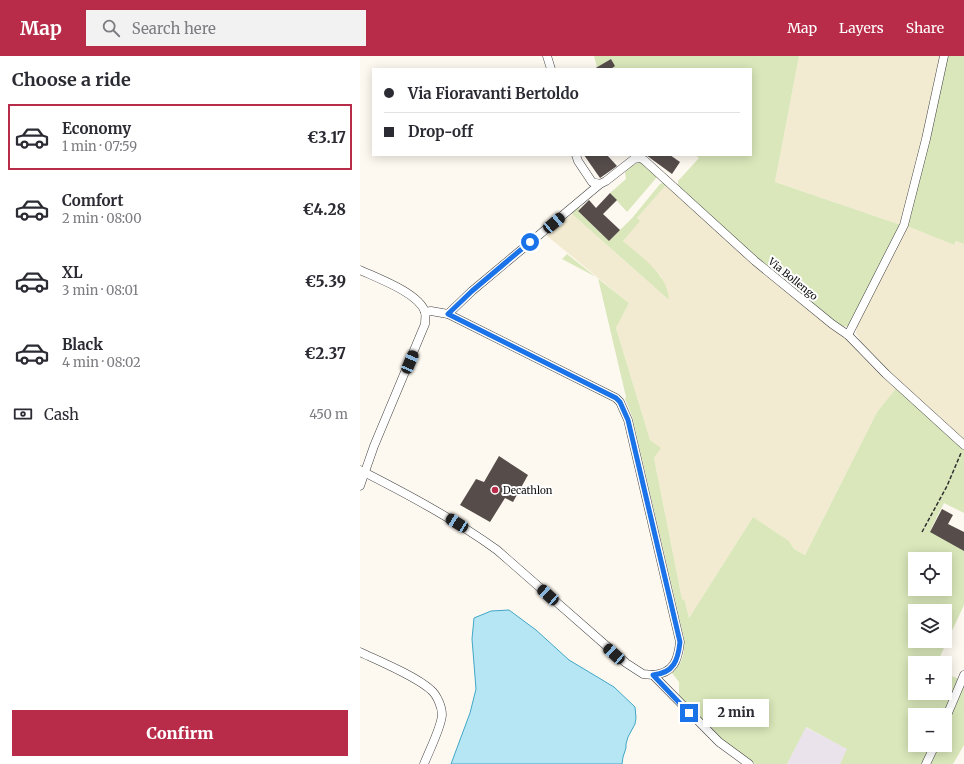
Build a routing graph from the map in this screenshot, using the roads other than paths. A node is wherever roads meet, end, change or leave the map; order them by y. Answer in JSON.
{"nodes":[{"id":1,"x":547,"y":56,"type":"edge"},
{"id":2,"x":944,"y":56,"type":"edge"},
{"id":3,"x":551,"y":68,"type":"edge"},
{"id":4,"x":576,"y":156,"type":"edge"},
{"id":5,"x":603,"y":183,"type":"junction"},
{"id":6,"x":360,"y":270,"type":"edge"},
{"id":7,"x":425,"y":312,"type":"junction"},
{"id":8,"x":448,"y":314,"type":"junction"},
{"id":9,"x":848,"y":335,"type":"junction"},
{"id":10,"x":964,"y":446,"type":"edge"},
{"id":11,"x":363,"y":471,"type":"edge"},
{"id":12,"x":360,"y":486,"type":"edge"},
{"id":13,"x":360,"y":652,"type":"edge"},
{"id":14,"x":653,"y":675,"type":"junction"},
{"id":15,"x":964,"y":675,"type":"edge"},
{"id":16,"x":950,"y":708,"type":"edge"},
{"id":17,"x":932,"y":752,"type":"edge"},
{"id":18,"x":424,"y":764,"type":"edge"},
{"id":19,"x":749,"y":764,"type":"edge"},
{"id":20,"x":926,"y":764,"type":"edge"}],
"edges":[{"from":1,"to":3,"type":"street"},
{"from":2,"to":9,"type":"street"},
{"from":4,"to":5,"type":"street"},
{"from":5,"to":8,"type":"street","name":"Via Bollengo"},
{"from":5,"to":9,"type":"street","name":"Via Bollengo"},
{"from":6,"to":7,"type":"street"},
{"from":7,"to":8,"type":"street"},
{"from":7,"to":11,"type":"street"},
{"from":8,"to":14,"type":"street"},
{"from":9,"to":10,"type":"street","name":"Via Bollengo"},
{"from":11,"to":12,"type":"street"},
{"from":11,"to":14,"type":"street"},
{"from":13,"to":18,"type":"street"},
{"from":14,"to":19,"type":"street"},
{"from":15,"to":16,"type":"street"},
{"from":17,"to":20,"type":"street"}]}
